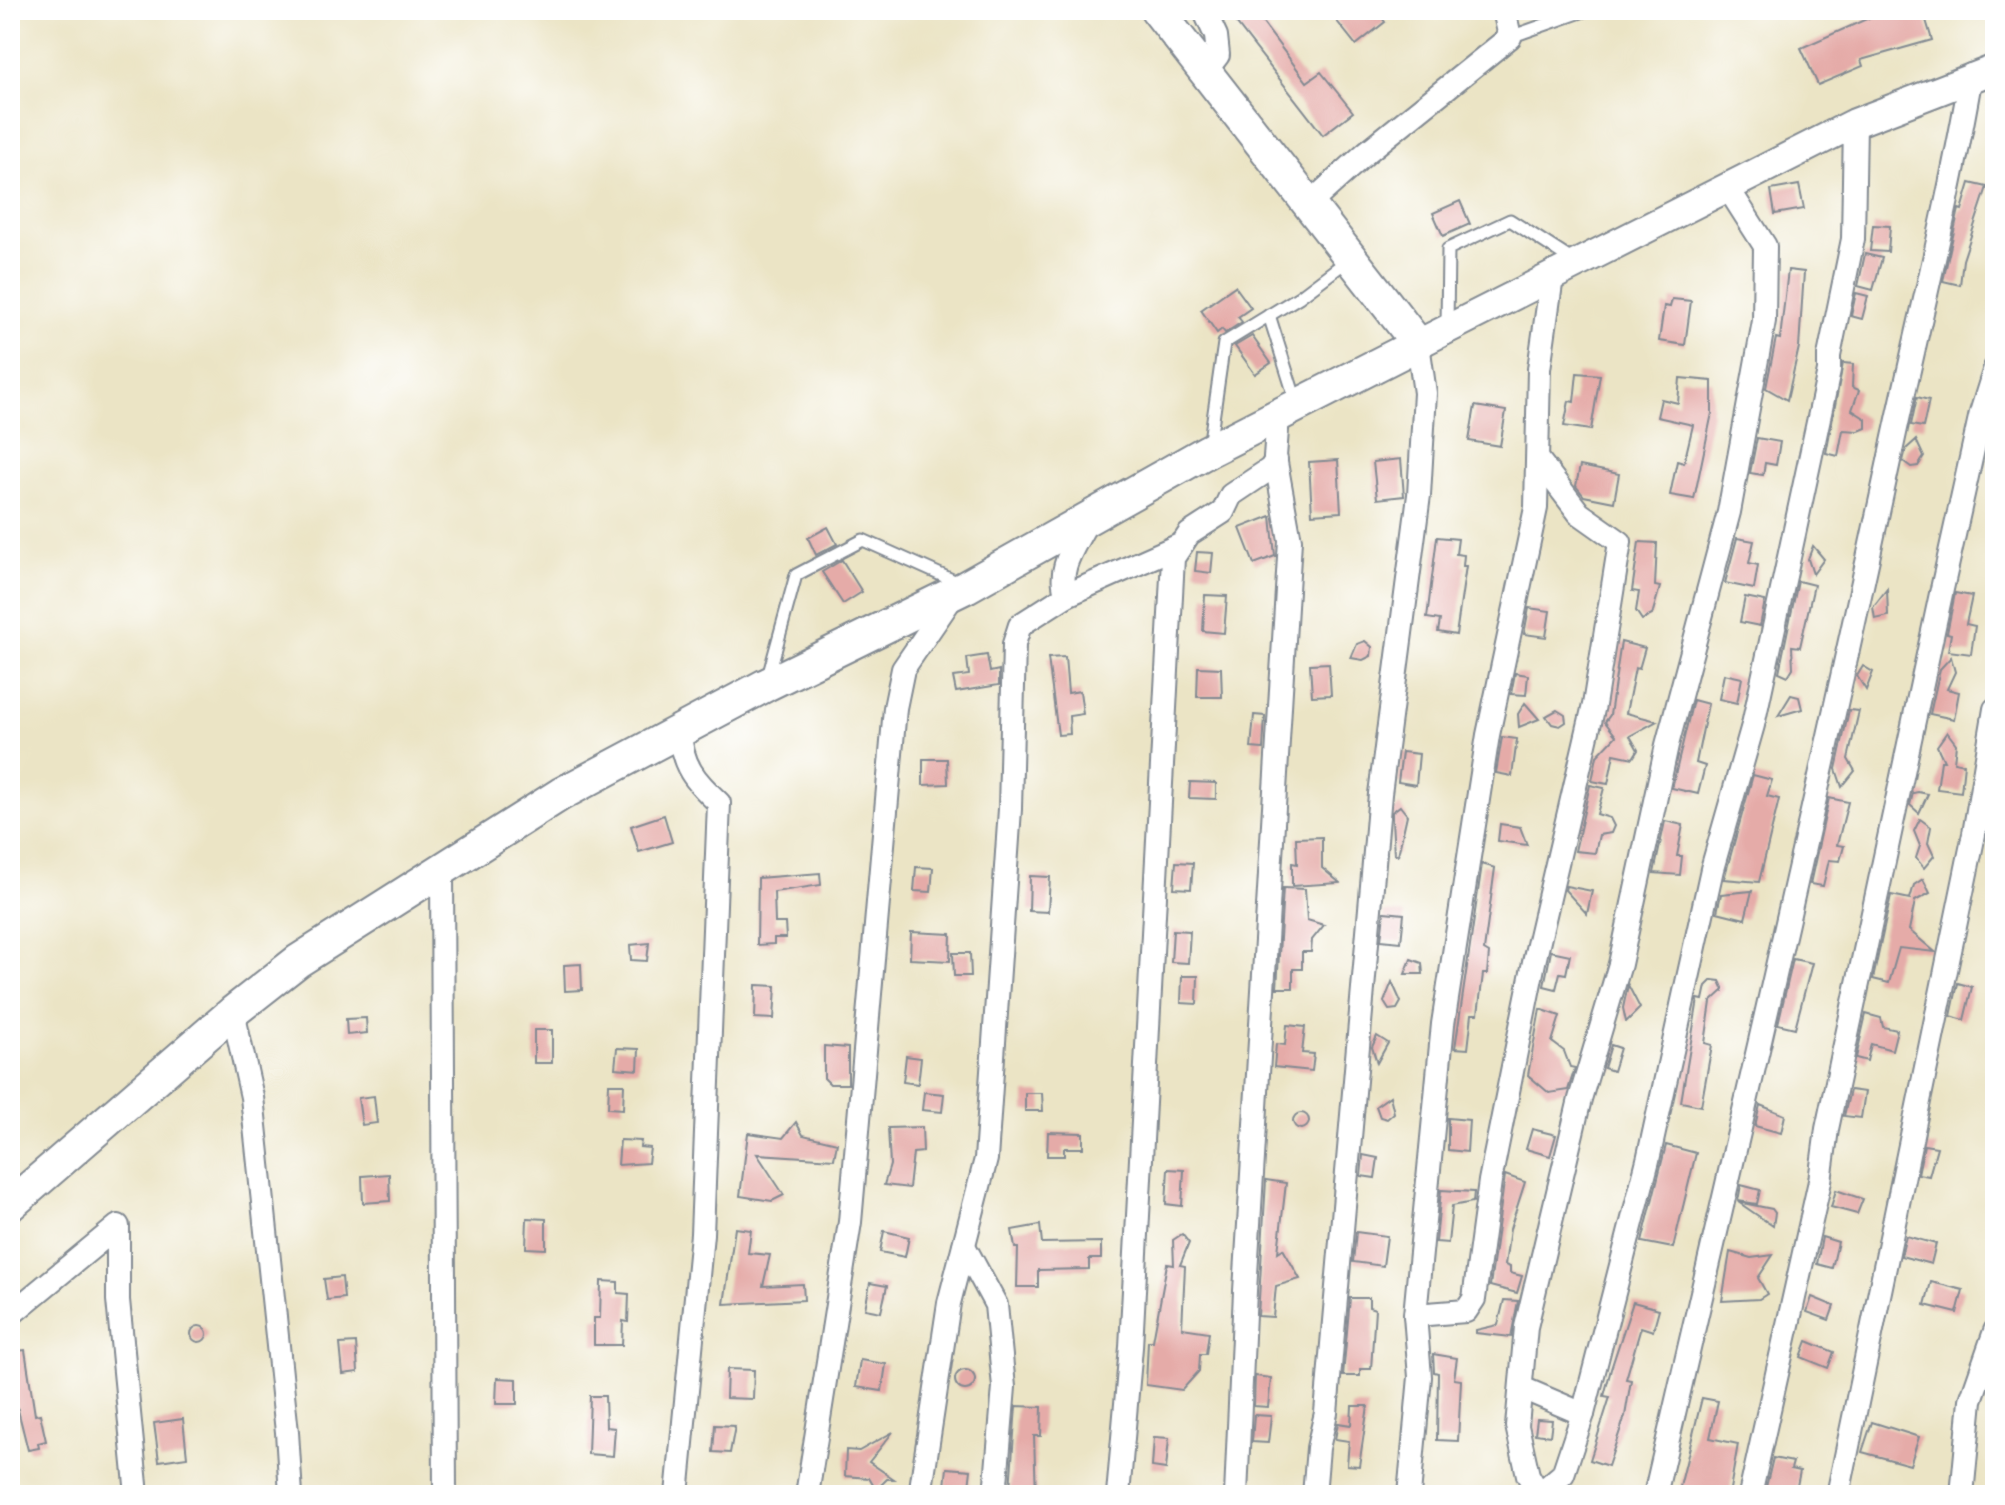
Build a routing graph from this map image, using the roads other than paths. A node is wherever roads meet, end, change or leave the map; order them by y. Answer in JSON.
{"nodes":[{"id":1,"x":1157,"y":10,"type":"edge"},
{"id":2,"x":1204,"y":10,"type":"edge"},
{"id":3,"x":1504,"y":10,"type":"edge"},
{"id":4,"x":1587,"y":10,"type":"edge"},
{"id":5,"x":1510,"y":37,"type":"junction"},
{"id":6,"x":1205,"y":72,"type":"junction"},
{"id":7,"x":1983,"y":72,"type":"edge"},
{"id":8,"x":1855,"y":123,"type":"junction"},
{"id":9,"x":1728,"y":188,"type":"junction"},
{"id":10,"x":1307,"y":206,"type":"junction"},
{"id":11,"x":1349,"y":258,"type":"junction"},
{"id":12,"x":1578,"y":264,"type":"junction"},
{"id":13,"x":1552,"y":277,"type":"junction"},
{"id":14,"x":1269,"y":315,"type":"junction"},
{"id":15,"x":1447,"y":330,"type":"junction"},
{"id":16,"x":1418,"y":344,"type":"junction"},
{"id":17,"x":1995,"y":368,"type":"edge"},
{"id":18,"x":1288,"y":411,"type":"junction"},
{"id":19,"x":1208,"y":451,"type":"junction"},
{"id":20,"x":1276,"y":460,"type":"junction"},
{"id":21,"x":1540,"y":462,"type":"junction"},
{"id":22,"x":1088,"y":519,"type":"junction"},
{"id":23,"x":1182,"y":544,"type":"junction"},
{"id":24,"x":960,"y":589,"type":"junction"},
{"id":25,"x":1067,"y":595,"type":"junction"},
{"id":26,"x":766,"y":685,"type":"junction"},
{"id":27,"x":1995,"y":709,"type":"edge"},
{"id":28,"x":680,"y":731,"type":"junction"},
{"id":29,"x":442,"y":869,"type":"junction"},
{"id":30,"x":233,"y":1012,"type":"junction"},
{"id":31,"x":10,"y":1205,"type":"edge"},
{"id":32,"x":964,"y":1246,"type":"junction"},
{"id":33,"x":10,"y":1315,"type":"edge"},
{"id":34,"x":1415,"y":1315,"type":"junction"},
{"id":35,"x":1994,"y":1341,"type":"edge"},
{"id":36,"x":1522,"y":1388,"type":"junction"},
{"id":37,"x":1583,"y":1414,"type":"junction"},
{"id":38,"x":1538,"y":1494,"type":"edge"},
{"id":39,"x":137,"y":1495,"type":"edge"},
{"id":40,"x":291,"y":1495,"type":"edge"},
{"id":41,"x":445,"y":1495,"type":"edge"},
{"id":42,"x":677,"y":1495,"type":"edge"},
{"id":43,"x":807,"y":1495,"type":"edge"},
{"id":44,"x":920,"y":1495,"type":"edge"},
{"id":45,"x":995,"y":1495,"type":"edge"},
{"id":46,"x":1118,"y":1495,"type":"edge"},
{"id":47,"x":1236,"y":1495,"type":"edge"},
{"id":48,"x":1314,"y":1495,"type":"edge"},
{"id":49,"x":1409,"y":1495,"type":"edge"},
{"id":50,"x":1655,"y":1495,"type":"edge"},
{"id":51,"x":1750,"y":1495,"type":"edge"},
{"id":52,"x":1838,"y":1495,"type":"edge"},
{"id":53,"x":1962,"y":1495,"type":"edge"}],
"edges":[{"from":1,"to":6,"type":"main road"},
{"from":2,"to":6,"type":"street"},
{"from":3,"to":5,"type":"street"},
{"from":4,"to":5,"type":"lane"},
{"from":5,"to":10,"type":"street"},
{"from":6,"to":10,"type":"main road"},
{"from":7,"to":8,"type":"street"},
{"from":7,"to":50,"type":"street"},
{"from":8,"to":9,"type":"street"},
{"from":8,"to":37,"type":"street"},
{"from":9,"to":12,"type":"street"},
{"from":9,"to":36,"type":"street"},
{"from":10,"to":11,"type":"main road"},
{"from":11,"to":14,"type":"lane"},
{"from":11,"to":16,"type":"main road"},
{"from":12,"to":13,"type":"street"},
{"from":12,"to":15,"type":"lane"},
{"from":13,"to":15,"type":"street"},
{"from":13,"to":21,"type":"street"},
{"from":14,"to":18,"type":"lane"},
{"from":14,"to":19,"type":"lane"},
{"from":15,"to":16,"type":"street"},
{"from":16,"to":18,"type":"main road"},
{"from":16,"to":48,"type":"street"},
{"from":17,"to":51,"type":"street"},
{"from":18,"to":19,"type":"main road"},
{"from":18,"to":20,"type":"street"},
{"from":19,"to":22,"type":"main road"},
{"from":20,"to":23,"type":"street"},
{"from":20,"to":47,"type":"street"},
{"from":21,"to":34,"type":"street"},
{"from":21,"to":34,"type":"street"},
{"from":22,"to":24,"type":"main road"},
{"from":22,"to":25,"type":"street"},
{"from":23,"to":25,"type":"street"},
{"from":23,"to":46,"type":"street"},
{"from":24,"to":26,"type":"main road"},
{"from":24,"to":26,"type":"lane"},
{"from":24,"to":43,"type":"street"},
{"from":25,"to":32,"type":"street"},
{"from":26,"to":28,"type":"main road"},
{"from":27,"to":52,"type":"street"},
{"from":28,"to":29,"type":"main road"},
{"from":28,"to":42,"type":"street"},
{"from":29,"to":30,"type":"main road"},
{"from":29,"to":41,"type":"street"},
{"from":30,"to":31,"type":"main road"},
{"from":30,"to":40,"type":"street"},
{"from":32,"to":44,"type":"street"},
{"from":32,"to":45,"type":"street"},
{"from":33,"to":39,"type":"street"},
{"from":34,"to":49,"type":"street"},
{"from":35,"to":53,"type":"street"},
{"from":36,"to":37,"type":"street"},
{"from":36,"to":38,"type":"street"},
{"from":37,"to":38,"type":"street"}]}
